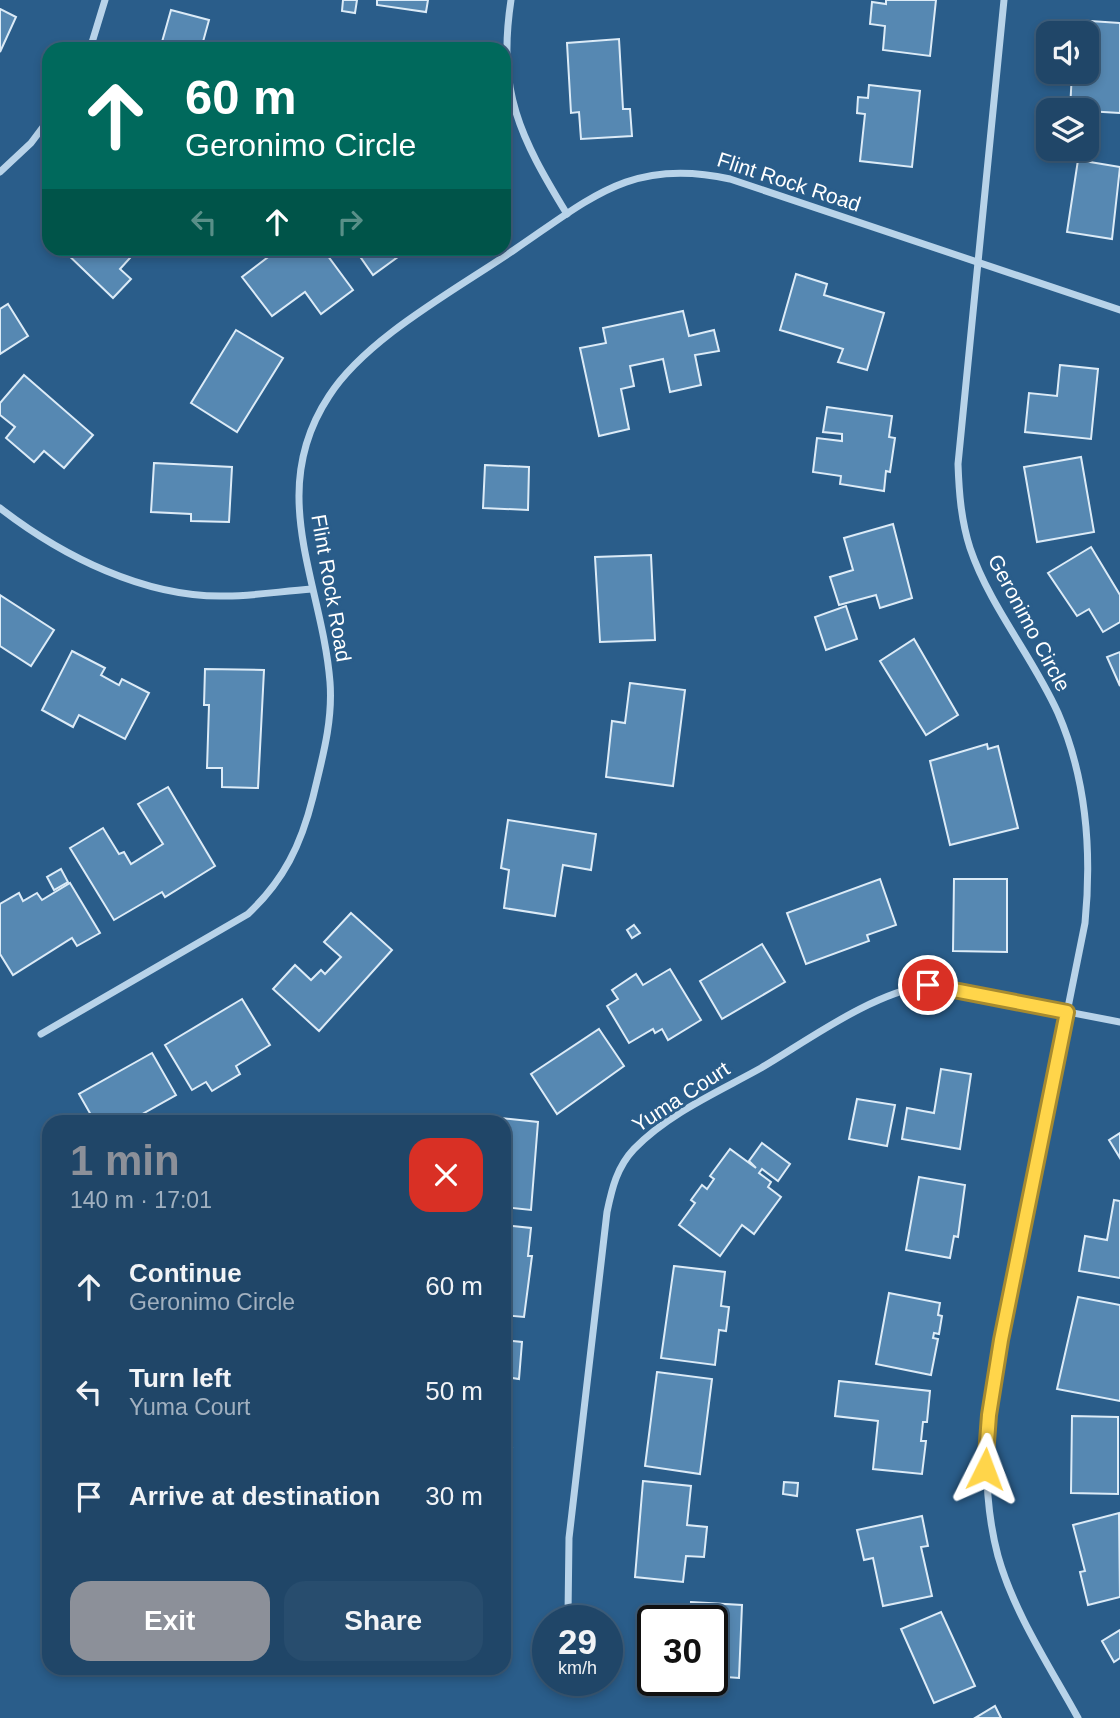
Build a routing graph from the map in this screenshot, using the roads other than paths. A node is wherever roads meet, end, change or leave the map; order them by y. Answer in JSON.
{"nodes":[{"id":1,"x":105,"y":0,"type":"edge"},
{"id":2,"x":511,"y":0,"type":"edge"},
{"id":3,"x":1004,"y":0,"type":"edge"},
{"id":4,"x":92,"y":42,"type":"edge"},
{"id":5,"x":506,"y":42,"type":"edge"},
{"id":6,"x":511,"y":90,"type":"edge"},
{"id":7,"x":42,"y":129,"type":"edge"},
{"id":8,"x":0,"y":173,"type":"edge"},
{"id":9,"x":567,"y":214,"type":"junction"},
{"id":10,"x":511,"y":252,"type":"edge"},
{"id":11,"x":506,"y":256,"type":"edge"},
{"id":12,"x":977,"y":263,"type":"junction"},
{"id":13,"x":1120,"y":310,"type":"edge"},
{"id":14,"x":0,"y":508,"type":"edge"},
{"id":15,"x":312,"y":589,"type":"junction"},
{"id":16,"x":1067,"y":1012,"type":"junction"},
{"id":17,"x":1120,"y":1022,"type":"edge"},
{"id":18,"x":41,"y":1034,"type":"dead end"},
{"id":19,"x":568,"y":1605,"type":"edge"},
{"id":20,"x":1078,"y":1718,"type":"edge"}],
"edges":[{"from":1,"to":4,"type":"street"},
{"from":2,"to":5,"type":"street"},
{"from":3,"to":12,"type":"street","name":"Geronimo Circle"},
{"from":6,"to":9,"type":"street"},
{"from":7,"to":8,"type":"street"},
{"from":9,"to":10,"type":"street","name":"Flint Rock Road"},
{"from":9,"to":12,"type":"street","name":"Flint Rock Road"},
{"from":11,"to":15,"type":"street","name":"Flint Rock Road"},
{"from":12,"to":13,"type":"street","name":"Flint Rock Road"},
{"from":12,"to":16,"type":"street","name":"Geronimo Circle"},
{"from":14,"to":15,"type":"street"},
{"from":15,"to":18,"type":"street","name":"Flint Rock Road"},
{"from":16,"to":17,"type":"street","name":"Yuma Court"},
{"from":16,"to":19,"type":"street","name":"Yuma Court"},
{"from":16,"to":20,"type":"street","name":"Geronimo Circle"}]}
